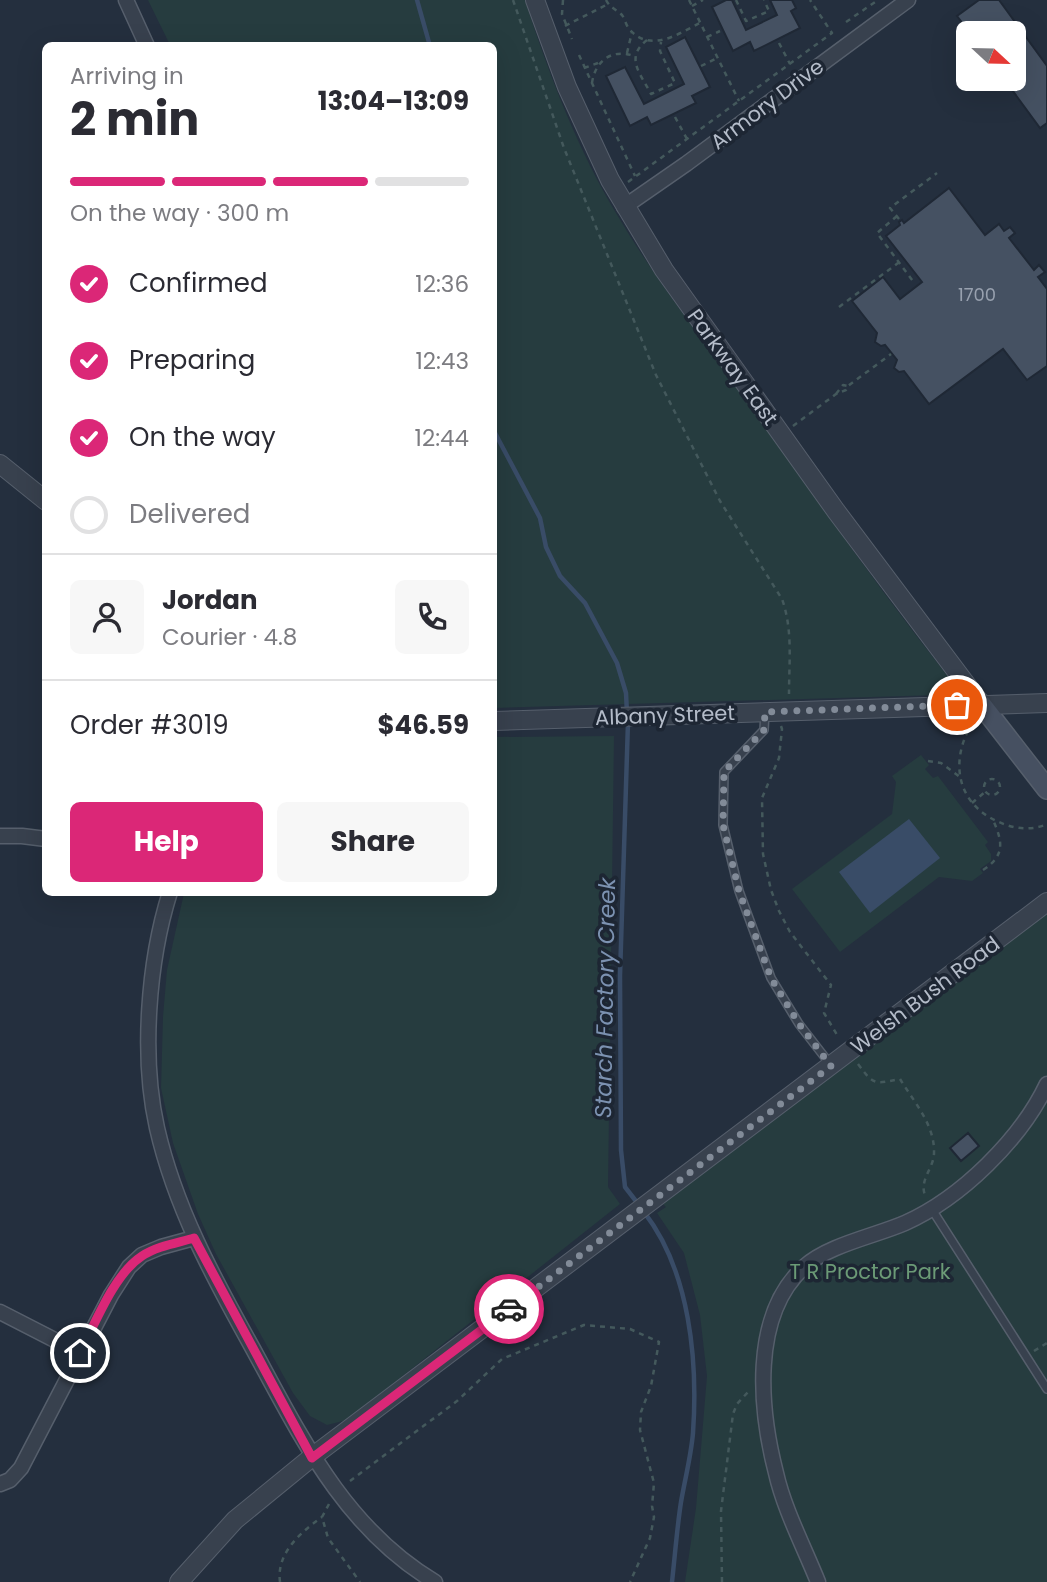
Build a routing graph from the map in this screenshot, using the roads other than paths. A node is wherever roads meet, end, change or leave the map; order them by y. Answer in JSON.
{"nodes":[{"id":1,"x":126,"y":0,"type":"edge"},
{"id":2,"x":534,"y":0,"type":"edge"},
{"id":3,"x":908,"y":0,"type":"edge"},
{"id":4,"x":145,"y":42,"type":"edge"},
{"id":5,"x":624,"y":207,"type":"junction"},
{"id":6,"x":0,"y":464,"type":"edge"},
{"id":7,"x":42,"y":498,"type":"edge"},
{"id":8,"x":1047,"y":704,"type":"edge"},
{"id":9,"x":765,"y":712,"type":"junction"},
{"id":10,"x":977,"y":713,"type":"junction"},
{"id":11,"x":497,"y":721,"type":"edge"},
{"id":12,"x":1046,"y":786,"type":"edge"},
{"id":13,"x":0,"y":836,"type":"edge"},
{"id":14,"x":42,"y":838,"type":"edge"},
{"id":15,"x":169,"y":896,"type":"edge"},
{"id":16,"x":1047,"y":902,"type":"edge"},
{"id":17,"x":831,"y":1066,"type":"junction"},
{"id":18,"x":1047,"y":1084,"type":"edge"},
{"id":19,"x":931,"y":1208,"type":"junction"},
{"id":20,"x":194,"y":1238,"type":"junction"},
{"id":21,"x":0,"y":1312,"type":"edge"},
{"id":22,"x":80,"y":1353,"type":"junction"},
{"id":23,"x":1047,"y":1389,"type":"edge"},
{"id":24,"x":312,"y":1458,"type":"junction"},
{"id":25,"x":0,"y":1485,"type":"edge"},
{"id":26,"x":179,"y":1582,"type":"edge"},
{"id":27,"x":435,"y":1582,"type":"edge"},
{"id":28,"x":818,"y":1582,"type":"edge"}],
"edges":[{"from":1,"to":4,"type":"street"},
{"from":2,"to":5,"type":"street","name":"Parkway East"},
{"from":3,"to":5,"type":"street","name":"Armory Drive"},
{"from":5,"to":10,"type":"street","name":"Parkway East"},
{"from":6,"to":7,"type":"street"},
{"from":8,"to":10,"type":"street","name":"Albany Street"},
{"from":9,"to":10,"type":"street","name":"Albany Street"},
{"from":9,"to":11,"type":"street","name":"Albany Street"},
{"from":9,"to":17,"type":"lane"},
{"from":10,"to":12,"type":"main road"},
{"from":13,"to":14,"type":"street"},
{"from":15,"to":20,"type":"street"},
{"from":16,"to":17,"type":"street","name":"Welsh Bush Road"},
{"from":17,"to":24,"type":"street","name":"Welsh Bush Road"},
{"from":18,"to":19,"type":"street"},
{"from":19,"to":23,"type":"lane"},
{"from":19,"to":28,"type":"street"},
{"from":20,"to":22,"type":"street"},
{"from":20,"to":24,"type":"street"},
{"from":21,"to":22,"type":"street"},
{"from":22,"to":25,"type":"street"},
{"from":24,"to":26,"type":"street","name":"Welsh Bush Road"},
{"from":24,"to":27,"type":"street"}]}
